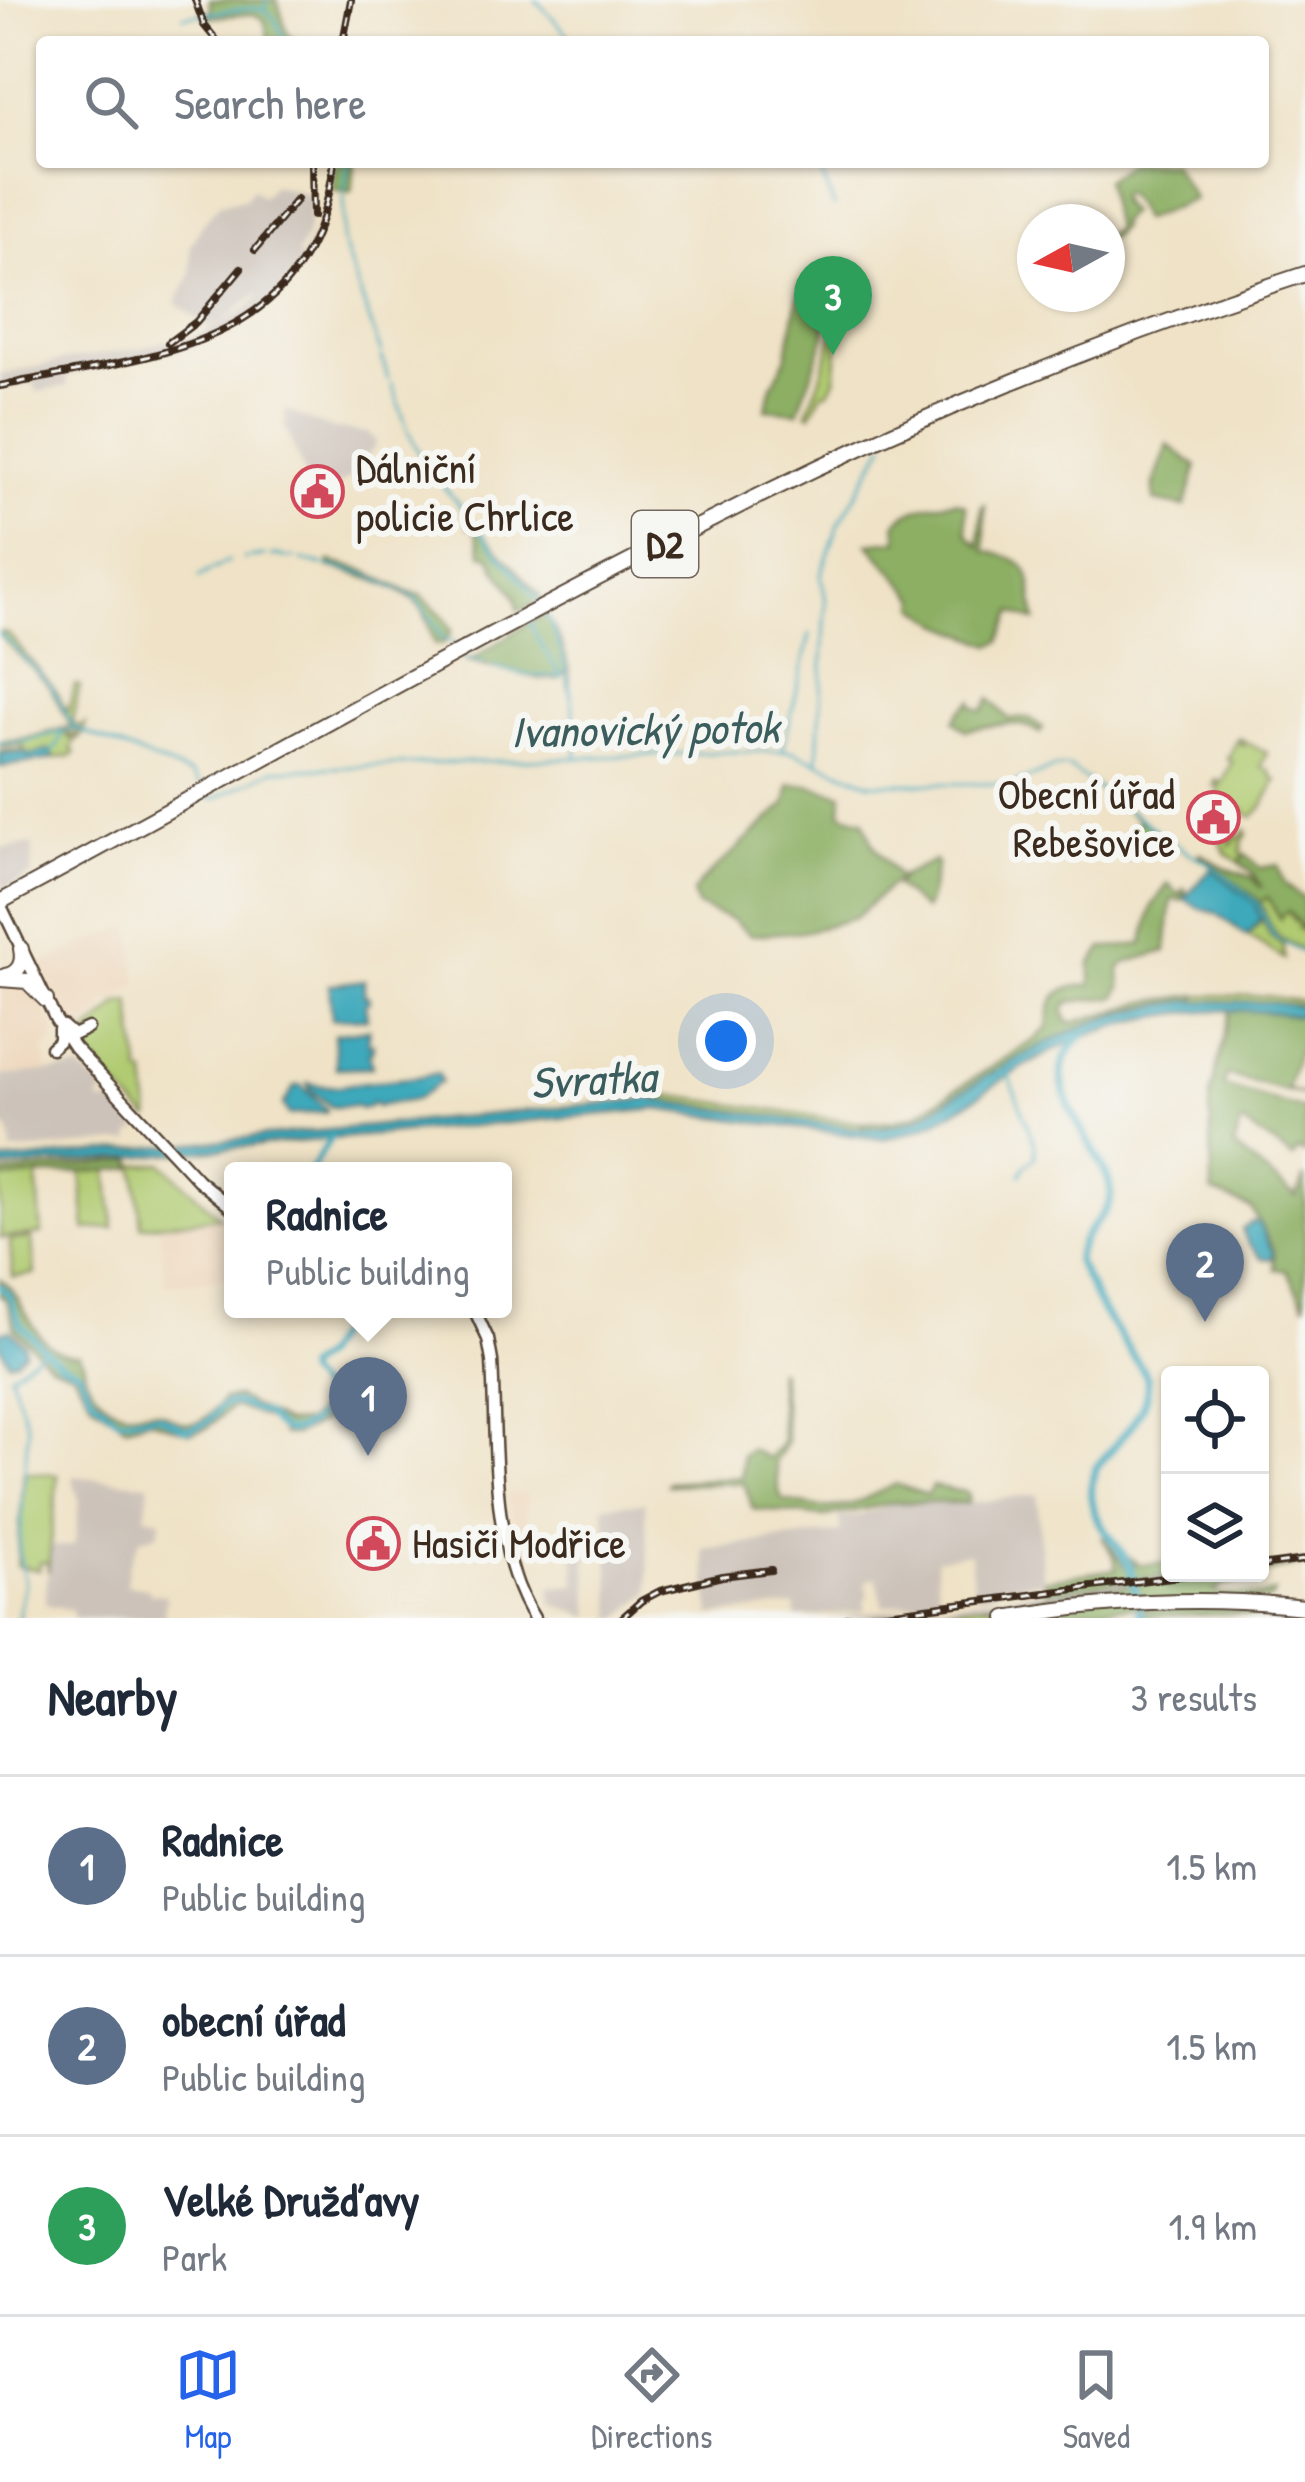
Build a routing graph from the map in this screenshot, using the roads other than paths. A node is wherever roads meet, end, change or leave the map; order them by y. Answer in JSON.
{"nodes":[{"id":1,"x":1305,"y":272,"type":"edge"},
{"id":2,"x":1,"y":904,"type":"edge"},
{"id":3,"x":21,"y":949,"type":"junction"},
{"id":4,"x":31,"y":969,"type":"junction"},
{"id":5,"x":3,"y":977,"type":"edge"},
{"id":6,"x":46,"y":1000,"type":"junction"},
{"id":7,"x":56,"y":1020,"type":"junction"},
{"id":8,"x":88,"y":1028,"type":"dead end"},
{"id":9,"x":81,"y":1056,"type":"junction"},
{"id":10,"x":224,"y":1202,"type":"edge"},
{"id":11,"x":478,"y":1318,"type":"edge"},
{"id":12,"x":1138,"y":1605,"type":"junction"},
{"id":13,"x":1291,"y":1609,"type":"edge"},
{"id":14,"x":534,"y":1618,"type":"edge"},
{"id":15,"x":1006,"y":1618,"type":"edge"},
{"id":16,"x":1034,"y":1618,"type":"edge"}],
"edges":[{"from":1,"to":2,"type":"highway","number":"D2"},
{"from":2,"to":3,"type":"main road"},
{"from":3,"to":4,"type":"main road"},
{"from":3,"to":5,"type":"highway"},
{"from":4,"to":5,"type":"highway"},
{"from":4,"to":6,"type":"main road"},
{"from":5,"to":6,"type":"highway"},
{"from":6,"to":7,"type":"main road"},
{"from":7,"to":8,"type":"main road"},
{"from":7,"to":9,"type":"main road"},
{"from":7,"to":9,"type":"main road"},
{"from":9,"to":10,"type":"main road"},
{"from":11,"to":14,"type":"main road"},
{"from":12,"to":13,"type":"highway"},
{"from":12,"to":15,"type":"highway"},
{"from":12,"to":16,"type":"highway"}]}
